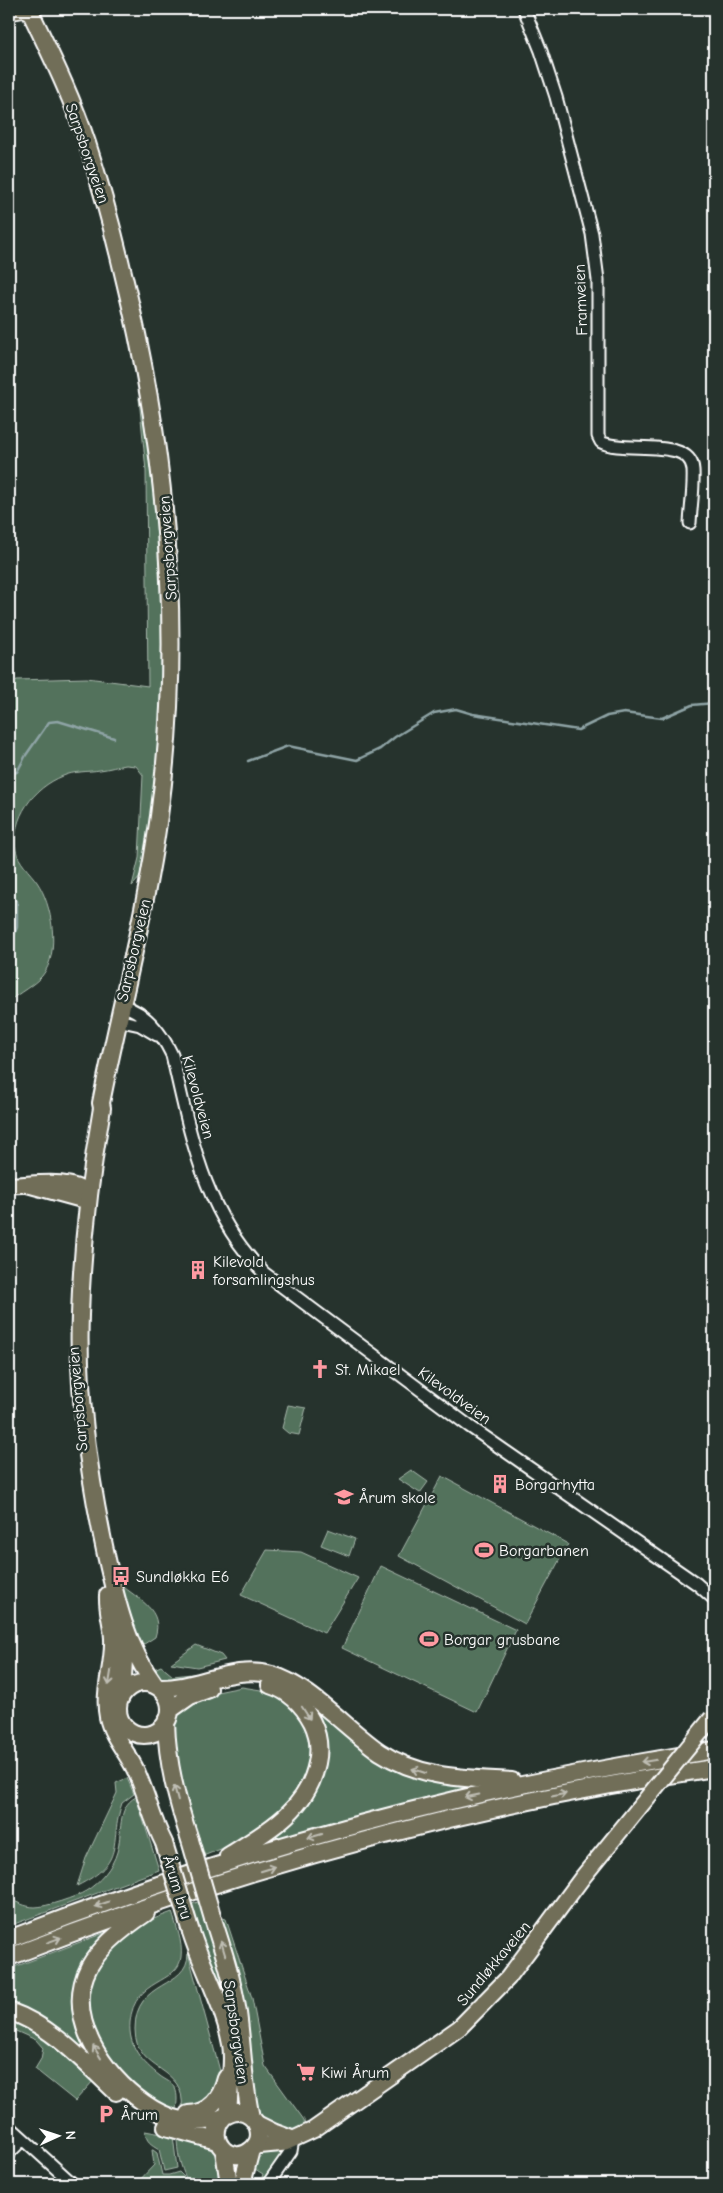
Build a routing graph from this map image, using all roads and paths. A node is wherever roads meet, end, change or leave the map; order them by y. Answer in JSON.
{"nodes":[{"id":1,"x":27,"y":9,"type":"edge"},
{"id":2,"x":524,"y":9,"type":"edge"},
{"id":3,"x":9,"y":12,"type":"edge"},
{"id":4,"x":690,"y":524,"type":"dead end"},
{"id":5,"x":119,"y":1012,"type":"junction"},
{"id":6,"x":9,"y":1185,"type":"edge"},
{"id":7,"x":84,"y":1194,"type":"junction"},
{"id":8,"x":108,"y":1595,"type":"junction"},
{"id":9,"x":714,"y":1599,"type":"edge"},
{"id":10,"x":157,"y":1687,"type":"junction"},
{"id":11,"x":122,"y":1695,"type":"junction"},
{"id":12,"x":168,"y":1716,"type":"junction"},
{"id":13,"x":713,"y":1717,"type":"edge"},
{"id":14,"x":128,"y":1729,"type":"junction"},
{"id":15,"x":714,"y":1750,"type":"edge"},
{"id":16,"x":714,"y":1768,"type":"edge"},
{"id":17,"x":537,"y":1782,"type":"junction"},
{"id":18,"x":164,"y":1843,"type":"junction"},
{"id":19,"x":211,"y":1867,"type":"junction"},
{"id":20,"x":162,"y":1902,"type":"junction"},
{"id":21,"x":213,"y":1919,"type":"joint"},
{"id":22,"x":192,"y":1932,"type":"joint"},
{"id":23,"x":9,"y":1939,"type":"edge"},
{"id":24,"x":9,"y":1957,"type":"edge"},
{"id":25,"x":9,"y":2011,"type":"edge"},
{"id":26,"x":231,"y":2045,"type":"junction"},
{"id":27,"x":156,"y":2111,"type":"junction"},
{"id":28,"x":226,"y":2116,"type":"junction"},
{"id":29,"x":254,"y":2120,"type":"junction"},
{"id":30,"x":9,"y":2126,"type":"edge"},
{"id":31,"x":293,"y":2139,"type":"junction"},
{"id":32,"x":23,"y":2140,"type":"junction"},
{"id":33,"x":221,"y":2146,"type":"junction"},
{"id":34,"x":253,"y":2148,"type":"junction"},
{"id":35,"x":9,"y":2154,"type":"edge"},
{"id":36,"x":74,"y":2184,"type":"edge"},
{"id":37,"x":229,"y":2184,"type":"edge"},
{"id":38,"x":242,"y":2184,"type":"edge"},
{"id":39,"x":268,"y":2184,"type":"edge"}],
"edges":[{"from":1,"to":3,"type":"main road"},
{"from":1,"to":5,"type":"highway","name":"Sarpsborgveien"},
{"from":2,"to":4,"type":"street","name":"Framveien"},
{"from":5,"to":7,"type":"highway","name":"Sarpsborgveien"},
{"from":5,"to":9,"type":"street","name":"Kilevoldveien"},
{"from":6,"to":7,"type":"main road"},
{"from":7,"to":8,"type":"highway","name":"Sarpsborgveien"},
{"from":7,"to":10,"type":"highway","name":"Sarpsborgveien"},
{"from":8,"to":11,"type":"highway","name":"Sarpsborgveien"},
{"from":8,"to":18,"type":"highway","one_way":true},
{"from":10,"to":11,"type":"highway"},
{"from":10,"to":12,"type":"highway"},
{"from":17,"to":10,"type":"highway","one_way":true},
{"from":11,"to":14,"type":"highway"},
{"from":12,"to":14,"type":"highway"},
{"from":12,"to":19,"type":"highway","one_way":true},
{"from":21,"to":12,"type":"highway","name":"Årum bru","one_way":true,"bridge":true},
{"from":13,"to":31,"type":"main road","name":"Sundløkkaveien","bridge":true},
{"from":14,"to":18,"type":"highway"},
{"from":15,"to":17,"type":"highway","one_way":true},
{"from":20,"to":16,"type":"highway","one_way":true},
{"from":17,"to":19,"type":"highway","one_way":true},
{"from":18,"to":22,"type":"highway","name":"Årum bru","bridge":true},
{"from":19,"to":23,"type":"highway","one_way":true},
{"from":24,"to":20,"type":"highway","one_way":true},
{"from":27,"to":20,"type":"highway","one_way":true},
{"from":29,"to":21,"type":"highway","name":"Sarpsborgveien","one_way":true},
{"from":22,"to":26,"type":"highway","name":"Sarpsborgveien"},
{"from":25,"to":33,"type":"highway"},
{"from":26,"to":27,"type":"highway"},
{"from":26,"to":28,"type":"highway","name":"Sarpsborgveien"},
{"from":27,"to":28,"type":"highway"},
{"from":28,"to":29,"type":"highway"},
{"from":28,"to":33,"type":"highway"},
{"from":29,"to":31,"type":"main road"},
{"from":29,"to":34,"type":"highway"},
{"from":30,"to":32,"type":"street"},
{"from":31,"to":34,"type":"main road","name":"Sundløkkaveien"},
{"from":31,"to":39,"type":"street"},
{"from":32,"to":35,"type":"street"},
{"from":32,"to":36,"type":"street"},
{"from":33,"to":34,"type":"highway"},
{"from":33,"to":37,"type":"highway"},
{"from":34,"to":38,"type":"highway"}]}
